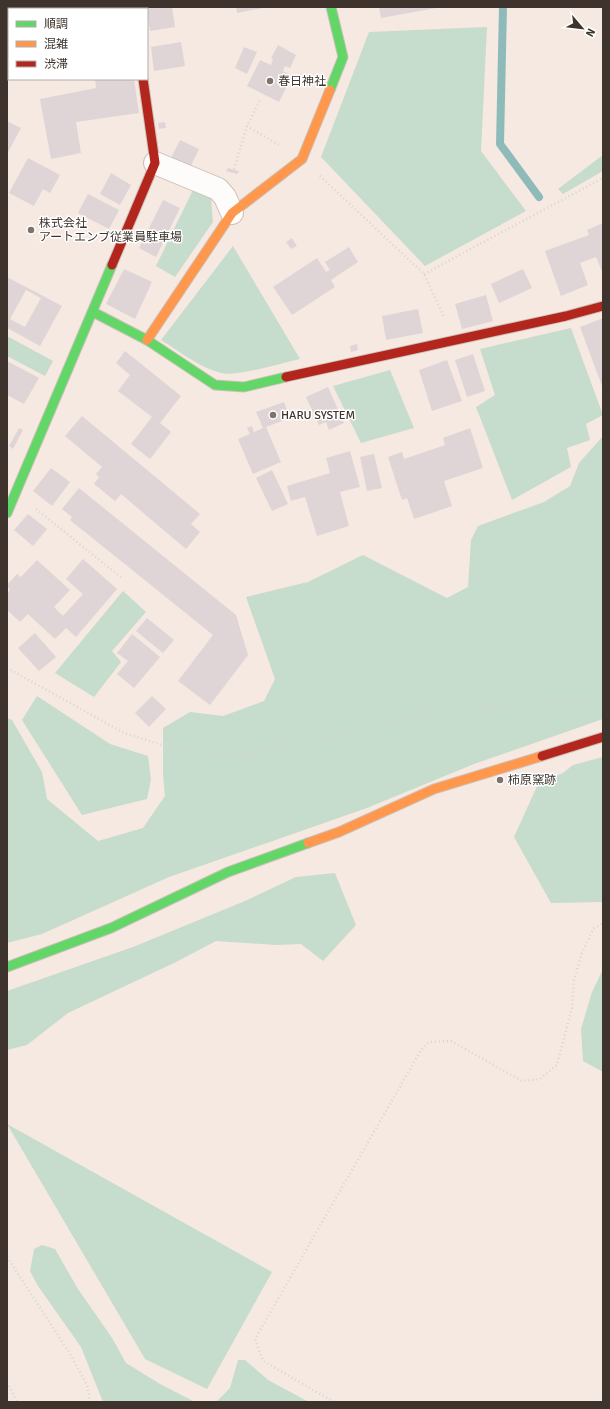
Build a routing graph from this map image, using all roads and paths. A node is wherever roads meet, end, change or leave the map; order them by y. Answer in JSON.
{"nodes":[{"id":1,"x":331,"y":7,"type":"edge"},
{"id":2,"x":143,"y":80,"type":"edge"},
{"id":3,"x":260,"y":100,"type":"dead end"},
{"id":4,"x":247,"y":126,"type":"junction"},
{"id":5,"x":302,"y":159,"type":"junction"},
{"id":6,"x":155,"y":163,"type":"junction"},
{"id":7,"x":603,"y":178,"type":"edge"},
{"id":8,"x":229,"y":205,"type":"junction"},
{"id":9,"x":424,"y":274,"type":"junction"},
{"id":10,"x":603,"y":306,"type":"edge"},
{"id":11,"x":93,"y":312,"type":"junction"},
{"id":12,"x":455,"y":339,"type":"junction"},
{"id":13,"x":146,"y":340,"type":"junction"},
{"id":14,"x":16,"y":493,"type":"junction"},
{"id":15,"x":7,"y":514,"type":"edge"},
{"id":16,"x":123,"y":579,"type":"dead end"},
{"id":17,"x":7,"y":668,"type":"edge"},
{"id":18,"x":603,"y":702,"type":"edge"},
{"id":19,"x":603,"y":737,"type":"edge"},
{"id":20,"x":603,"y":923,"type":"edge"},
{"id":21,"x":7,"y":967,"type":"edge"},
{"id":22,"x":7,"y":1257,"type":"edge"},
{"id":23,"x":9,"y":1386,"type":"dead end"},
{"id":24,"x":17,"y":1402,"type":"edge"},
{"id":25,"x":90,"y":1402,"type":"edge"},
{"id":26,"x":334,"y":1402,"type":"edge"}],
"edges":[{"from":1,"to":5,"type":"street"},
{"from":2,"to":6,"type":"street"},
{"from":3,"to":4,"type":"path"},
{"from":4,"to":5,"type":"path"},
{"from":4,"to":8,"type":"path"},
{"from":5,"to":8,"type":"street"},
{"from":5,"to":9,"type":"path"},
{"from":6,"to":8,"type":"street"},
{"from":6,"to":11,"type":"street"},
{"from":7,"to":9,"type":"path"},
{"from":8,"to":13,"type":"street"},
{"from":9,"to":12,"type":"path"},
{"from":10,"to":12,"type":"street"},
{"from":11,"to":13,"type":"street"},
{"from":11,"to":14,"type":"street"},
{"from":12,"to":13,"type":"street"},
{"from":14,"to":15,"type":"street"},
{"from":14,"to":16,"type":"path"},
{"from":17,"to":18,"type":"path"},
{"from":19,"to":21,"type":"street"},
{"from":20,"to":26,"type":"path"},
{"from":22,"to":25,"type":"path"},
{"from":23,"to":24,"type":"path"}]}
